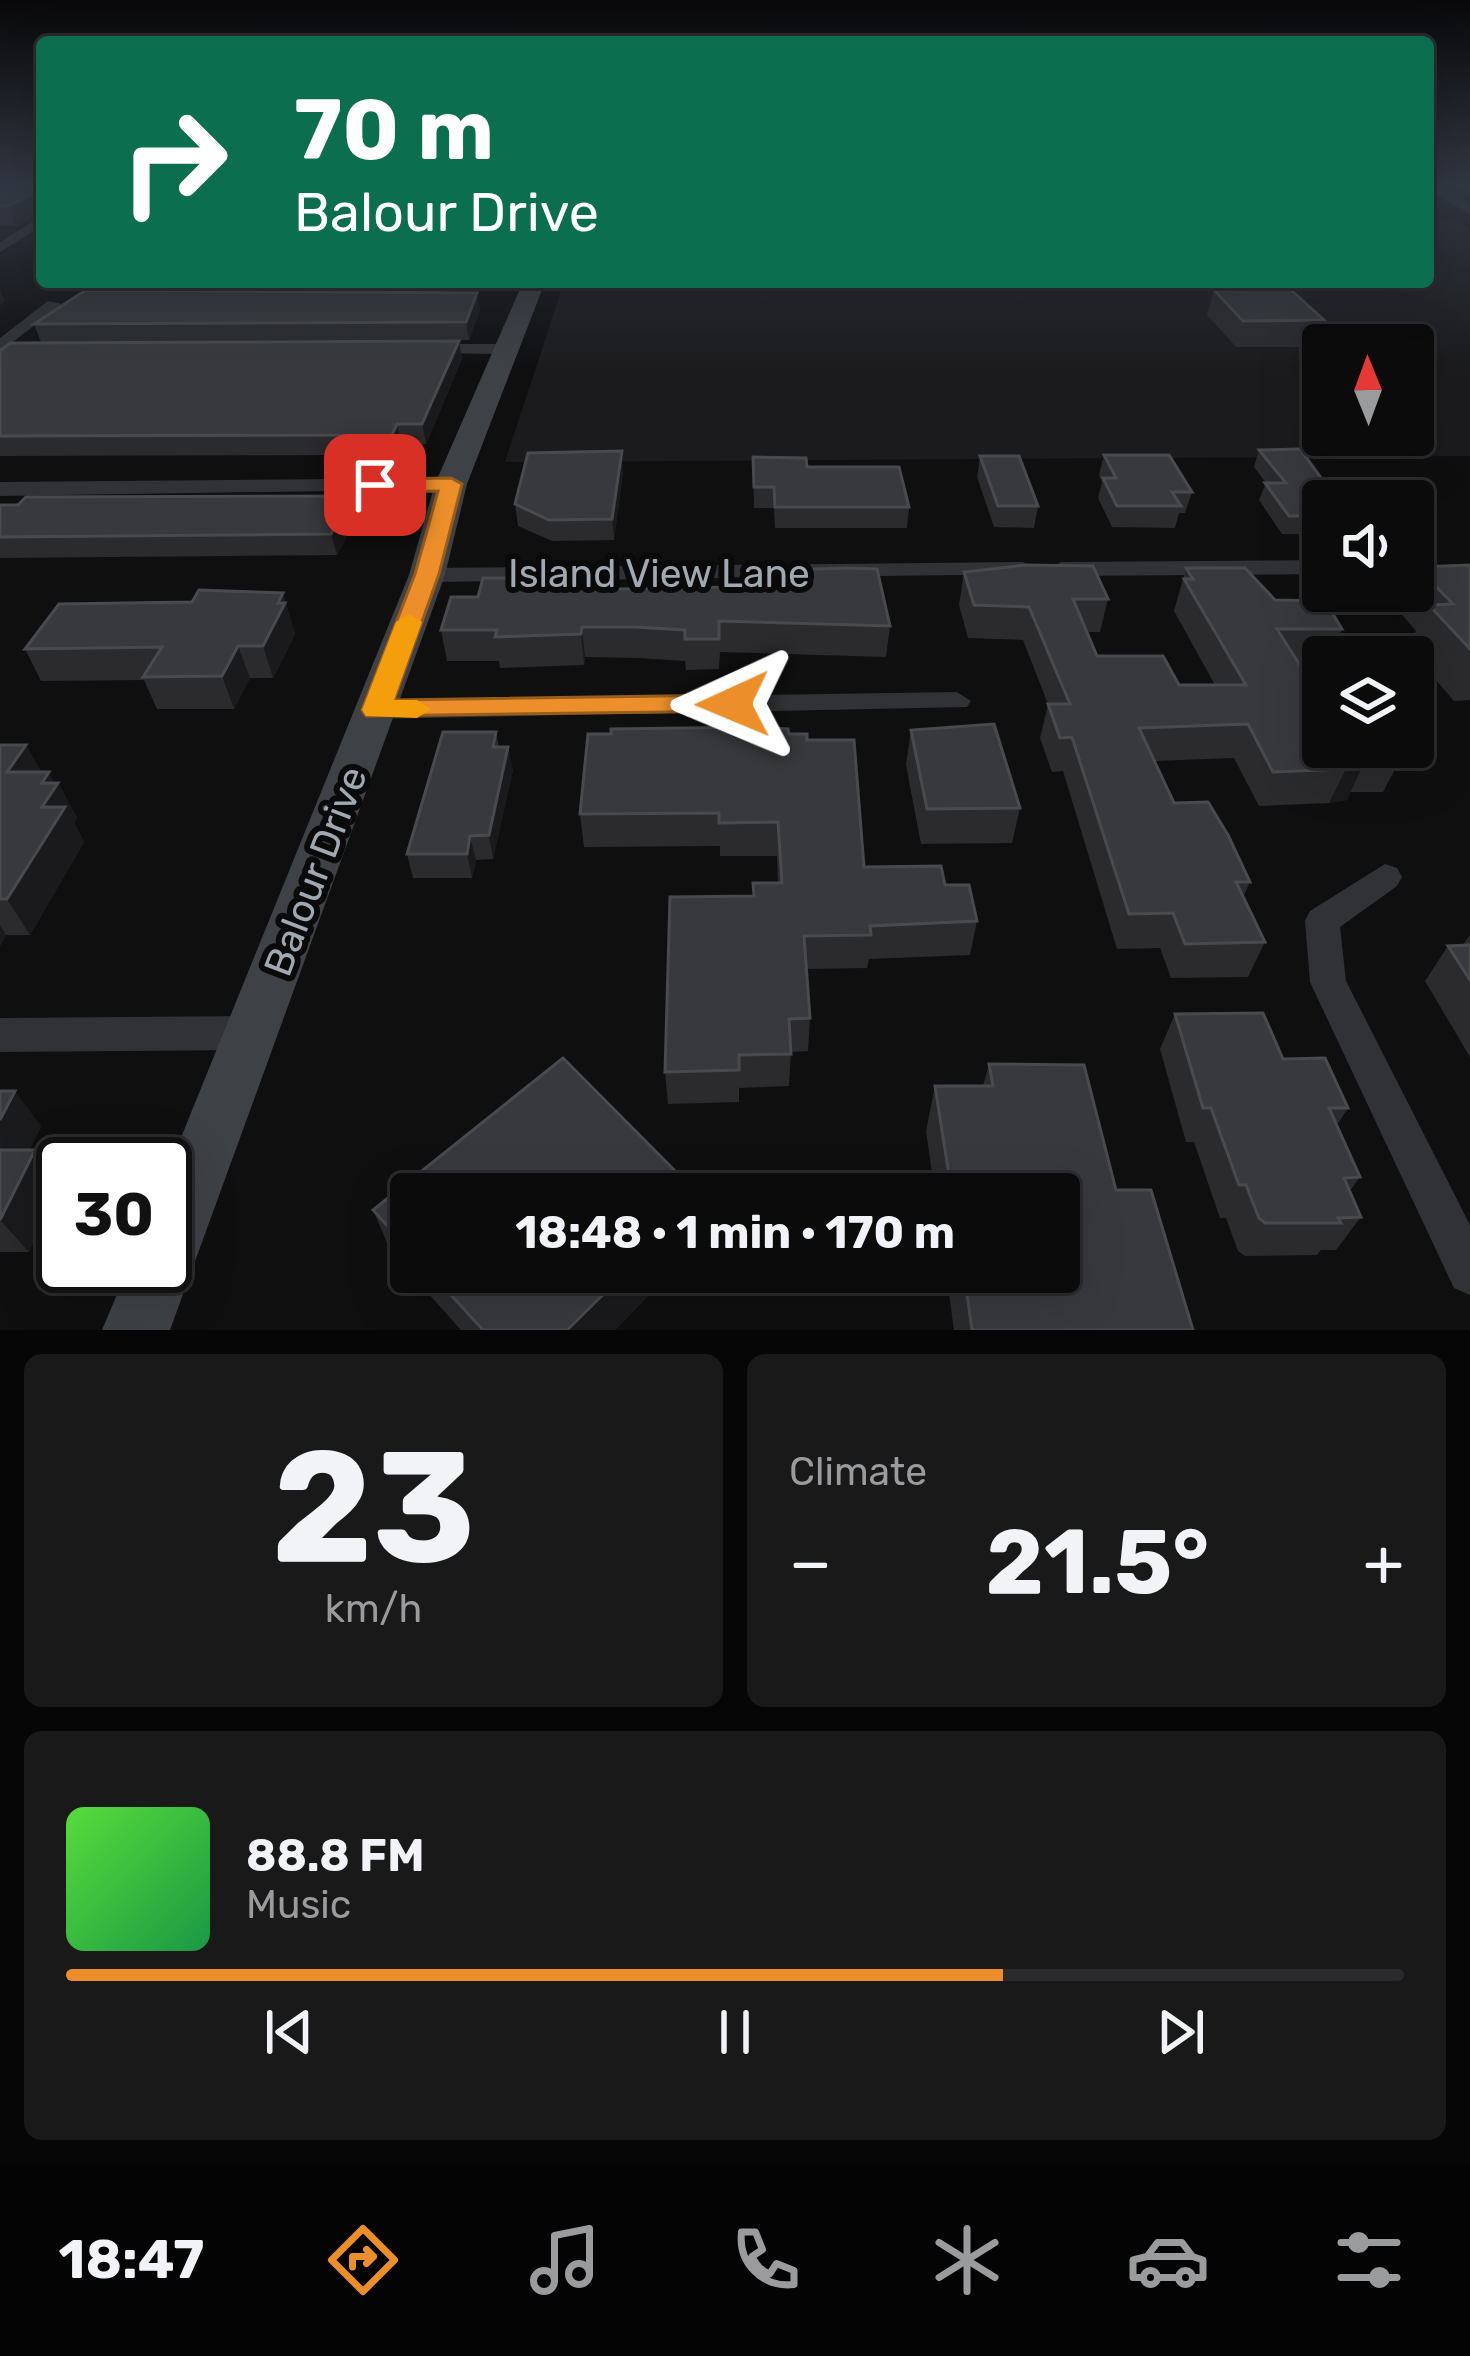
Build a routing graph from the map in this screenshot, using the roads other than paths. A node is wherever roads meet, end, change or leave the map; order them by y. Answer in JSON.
{"nodes":[{"id":1,"x":531,"y":288,"type":"edge"},
{"id":2,"x":54,"y":304,"type":"edge"},
{"id":3,"x":0,"y":349,"type":"edge"},
{"id":4,"x":412,"y":349,"type":"edge"},
{"id":5,"x":503,"y":349,"type":"junction"},
{"id":6,"x":23,"y":352,"type":"edge"},
{"id":7,"x":451,"y":484,"type":"junction"},
{"id":8,"x":0,"y":489,"type":"edge"},
{"id":9,"x":1302,"y":567,"type":"edge"},
{"id":10,"x":427,"y":574,"type":"junction"},
{"id":11,"x":957,"y":701,"type":"dead end"},
{"id":12,"x":376,"y":710,"type":"junction"},
{"id":13,"x":1384,"y":878,"type":"dead end"},
{"id":14,"x":253,"y":1033,"type":"junction"},
{"id":15,"x":0,"y":1035,"type":"edge"},
{"id":16,"x":192,"y":1188,"type":"edge"},
{"id":17,"x":1470,"y":1272,"type":"edge"},
{"id":18,"x":150,"y":1293,"type":"edge"},
{"id":19,"x":136,"y":1330,"type":"edge"}],
"edges":[{"from":1,"to":5,"type":"street","name":"Balour Drive"},
{"from":2,"to":3,"type":"street"},
{"from":3,"to":6,"type":"street"},
{"from":4,"to":5,"type":"street"},
{"from":5,"to":7,"type":"street","name":"Balour Drive"},
{"from":7,"to":8,"type":"street"},
{"from":7,"to":10,"type":"street","name":"Balour Drive"},
{"from":9,"to":10,"type":"street","name":"Island View Lane"},
{"from":10,"to":12,"type":"street","name":"Balour Drive"},
{"from":11,"to":12,"type":"street"},
{"from":12,"to":14,"type":"street","name":"Balour Drive"},
{"from":13,"to":17,"type":"street"},
{"from":14,"to":15,"type":"street"},
{"from":14,"to":16,"type":"street","name":"Balour Drive"},
{"from":18,"to":19,"type":"street"}]}
